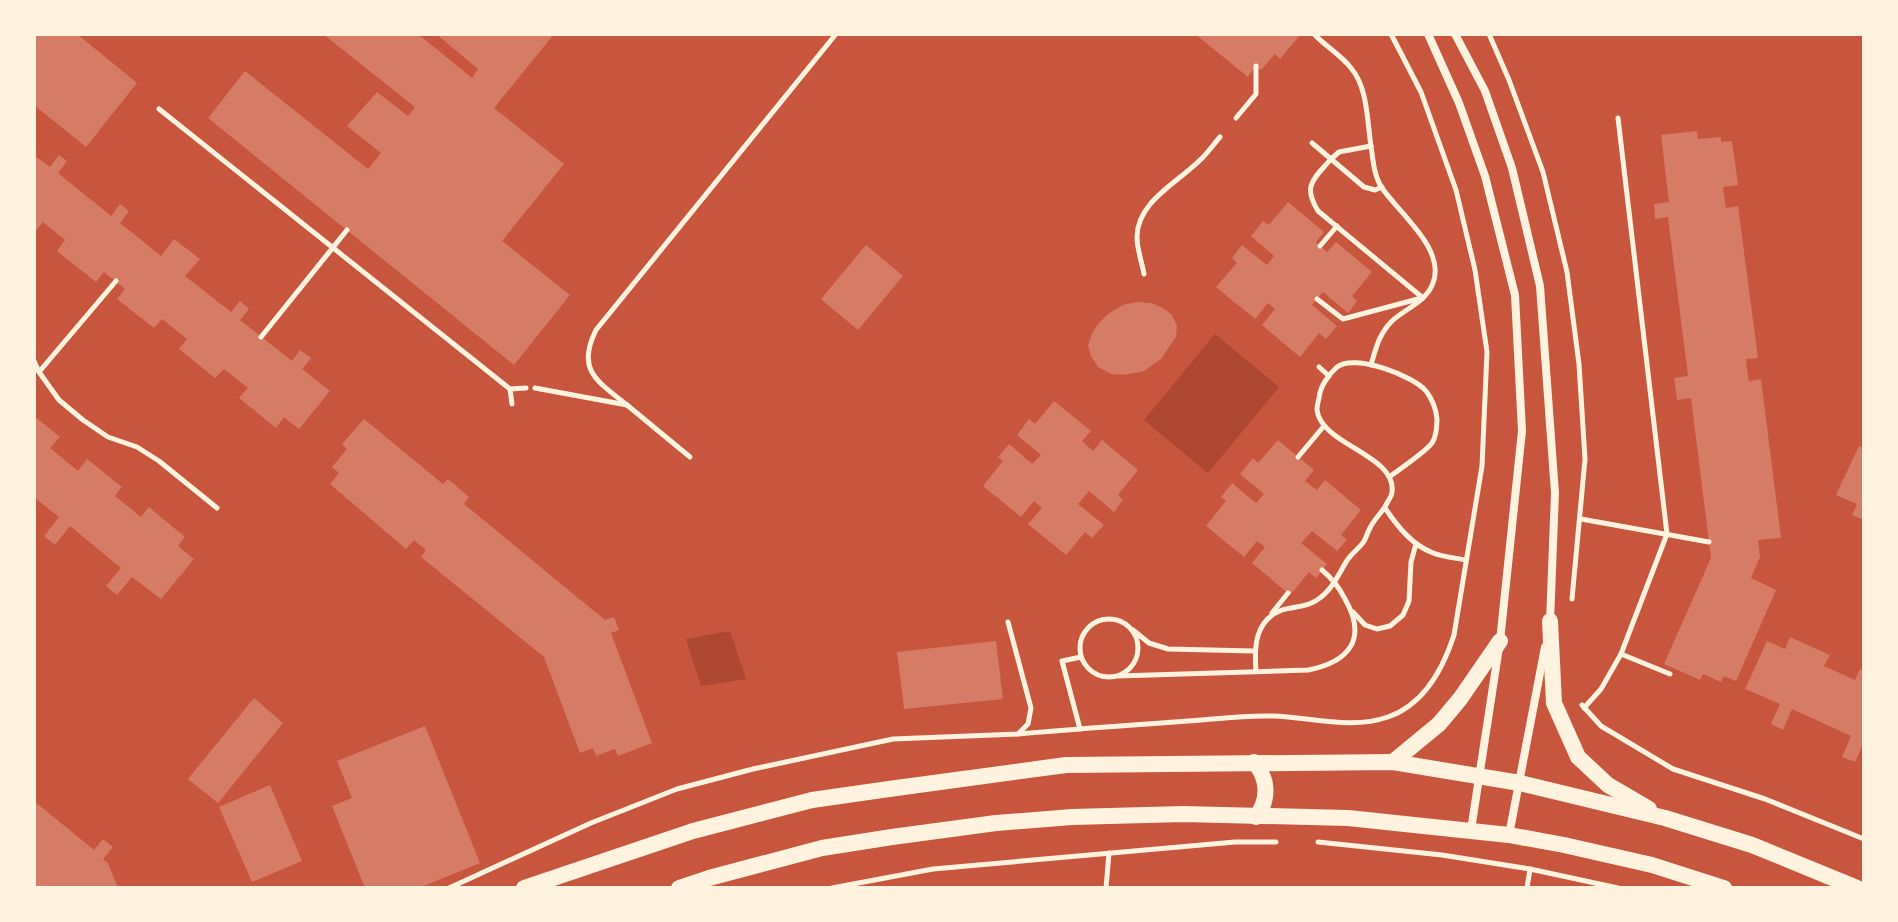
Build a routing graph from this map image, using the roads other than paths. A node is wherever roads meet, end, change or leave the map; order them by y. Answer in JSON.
{"nodes":[{"id":1,"x":1428,"y":34,"type":"edge"},
{"id":2,"x":1455,"y":34,"type":"edge"},
{"id":3,"x":1550,"y":621,"type":"junction"},
{"id":4,"x":1500,"y":641,"type":"junction"},
{"id":5,"x":1254,"y":762,"type":"junction"},
{"id":6,"x":1393,"y":762,"type":"junction"},
{"id":7,"x":1479,"y":776,"type":"junction"},
{"id":8,"x":1520,"y":783,"type":"junction"},
{"id":9,"x":1256,"y":817,"type":"junction"},
{"id":10,"x":1665,"y":818,"type":"junction"},
{"id":11,"x":1471,"y":830,"type":"junction"},
{"id":12,"x":1509,"y":835,"type":"junction"},
{"id":13,"x":524,"y":888,"type":"edge"},
{"id":14,"x":679,"y":888,"type":"edge"},
{"id":15,"x":1724,"y":888,"type":"edge"},
{"id":16,"x":1857,"y":888,"type":"edge"}],
"edges":[{"from":1,"to":4,"type":"street"},
{"from":2,"to":3,"type":"street"},
{"from":3,"to":8,"type":"street"},
{"from":3,"to":10,"type":"main road"},
{"from":4,"to":6,"type":"main road"},
{"from":4,"to":7,"type":"street"},
{"from":5,"to":6,"type":"main road"},
{"from":5,"to":9,"type":"main road"},
{"from":5,"to":13,"type":"main road"},
{"from":6,"to":7,"type":"main road"},
{"from":7,"to":8,"type":"main road"},
{"from":7,"to":11,"type":"street"},
{"from":8,"to":10,"type":"main road"},
{"from":8,"to":12,"type":"street"},
{"from":9,"to":11,"type":"main road"},
{"from":9,"to":14,"type":"main road"},
{"from":10,"to":16,"type":"main road"},
{"from":11,"to":12,"type":"main road"},
{"from":12,"to":15,"type":"main road"}]}
